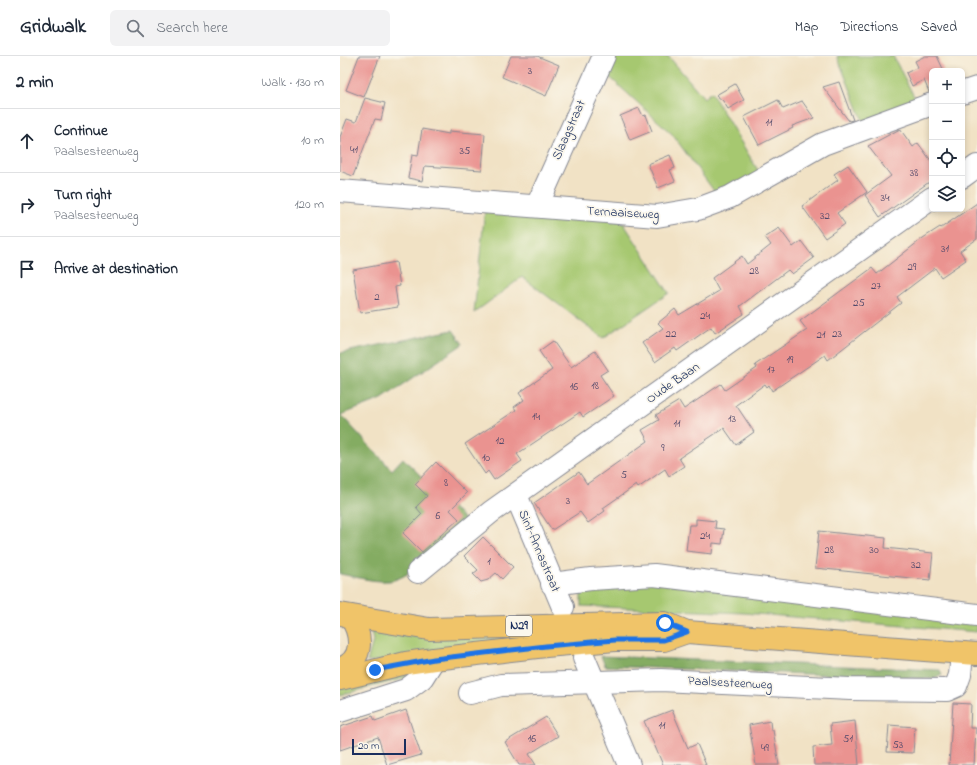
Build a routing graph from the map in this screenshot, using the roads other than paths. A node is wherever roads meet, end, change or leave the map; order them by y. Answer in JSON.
{"nodes":[{"id":1,"x":604,"y":56,"type":"edge"},
{"id":2,"x":977,"y":88,"type":"edge"},
{"id":3,"x":965,"y":92,"type":"edge"},
{"id":4,"x":929,"y":105,"type":"edge"},
{"id":5,"x":977,"y":166,"type":"edge"},
{"id":6,"x":963,"y":176,"type":"edge"},
{"id":7,"x":340,"y":191,"type":"edge"},
{"id":8,"x":929,"y":200,"type":"edge"},
{"id":9,"x":537,"y":206,"type":"junction"},
{"id":10,"x":516,"y":495,"type":"junction"},
{"id":11,"x":418,"y":572,"type":"dead end"},
{"id":12,"x":552,"y":584,"type":"junction"},
{"id":13,"x":563,"y":607,"type":"dead end"},
{"id":14,"x":345,"y":614,"type":"edge"},
{"id":15,"x":977,"y":615,"type":"edge"},
{"id":16,"x":687,"y":632,"type":"junction"},
{"id":17,"x":969,"y":653,"type":"edge"},
{"id":18,"x":584,"y":658,"type":"dead end"},
{"id":19,"x":434,"y":659,"type":"junction"},
{"id":20,"x":340,"y":669,"type":"edge"},
{"id":21,"x":340,"y":679,"type":"edge"},
{"id":22,"x":595,"y":682,"type":"junction"},
{"id":23,"x":470,"y":693,"type":"dead end"},
{"id":24,"x":340,"y":711,"type":"edge"},
{"id":25,"x":629,"y":765,"type":"edge"}],
"edges":[{"from":1,"to":9,"type":"street","name":"Slaagstraat"},
{"from":2,"to":3,"type":"street"},
{"from":4,"to":9,"type":"street","name":"Ternaaiseweg"},
{"from":5,"to":6,"type":"street"},
{"from":7,"to":9,"type":"street","name":"Ternaaiseweg"},
{"from":8,"to":10,"type":"street","name":"Oude Baan"},
{"from":10,"to":11,"type":"street","name":"Oude Baan"},
{"from":10,"to":12,"type":"street","name":"Sint-Annastraat"},
{"from":12,"to":13,"type":"street","name":"Sint-Annastraat"},
{"from":12,"to":15,"type":"street"},
{"from":14,"to":16,"type":"main road","name":"Paalsesteenweg","number":"N29"},
{"from":14,"to":20,"type":"main road"},
{"from":16,"to":17,"type":"main road","name":"Paalsesteenweg","number":"N29"},
{"from":16,"to":19,"type":"main road","name":"Paalsesteenweg","number":"N29"},
{"from":17,"to":22,"type":"street","name":"Paalsesteenweg"},
{"from":18,"to":22,"type":"street"},
{"from":19,"to":21,"type":"main road","name":"Paalsesteenweg","number":"N29"},
{"from":19,"to":24,"type":"street"},
{"from":22,"to":23,"type":"street","name":"Paalsesteenweg"},
{"from":22,"to":25,"type":"street"}]}
